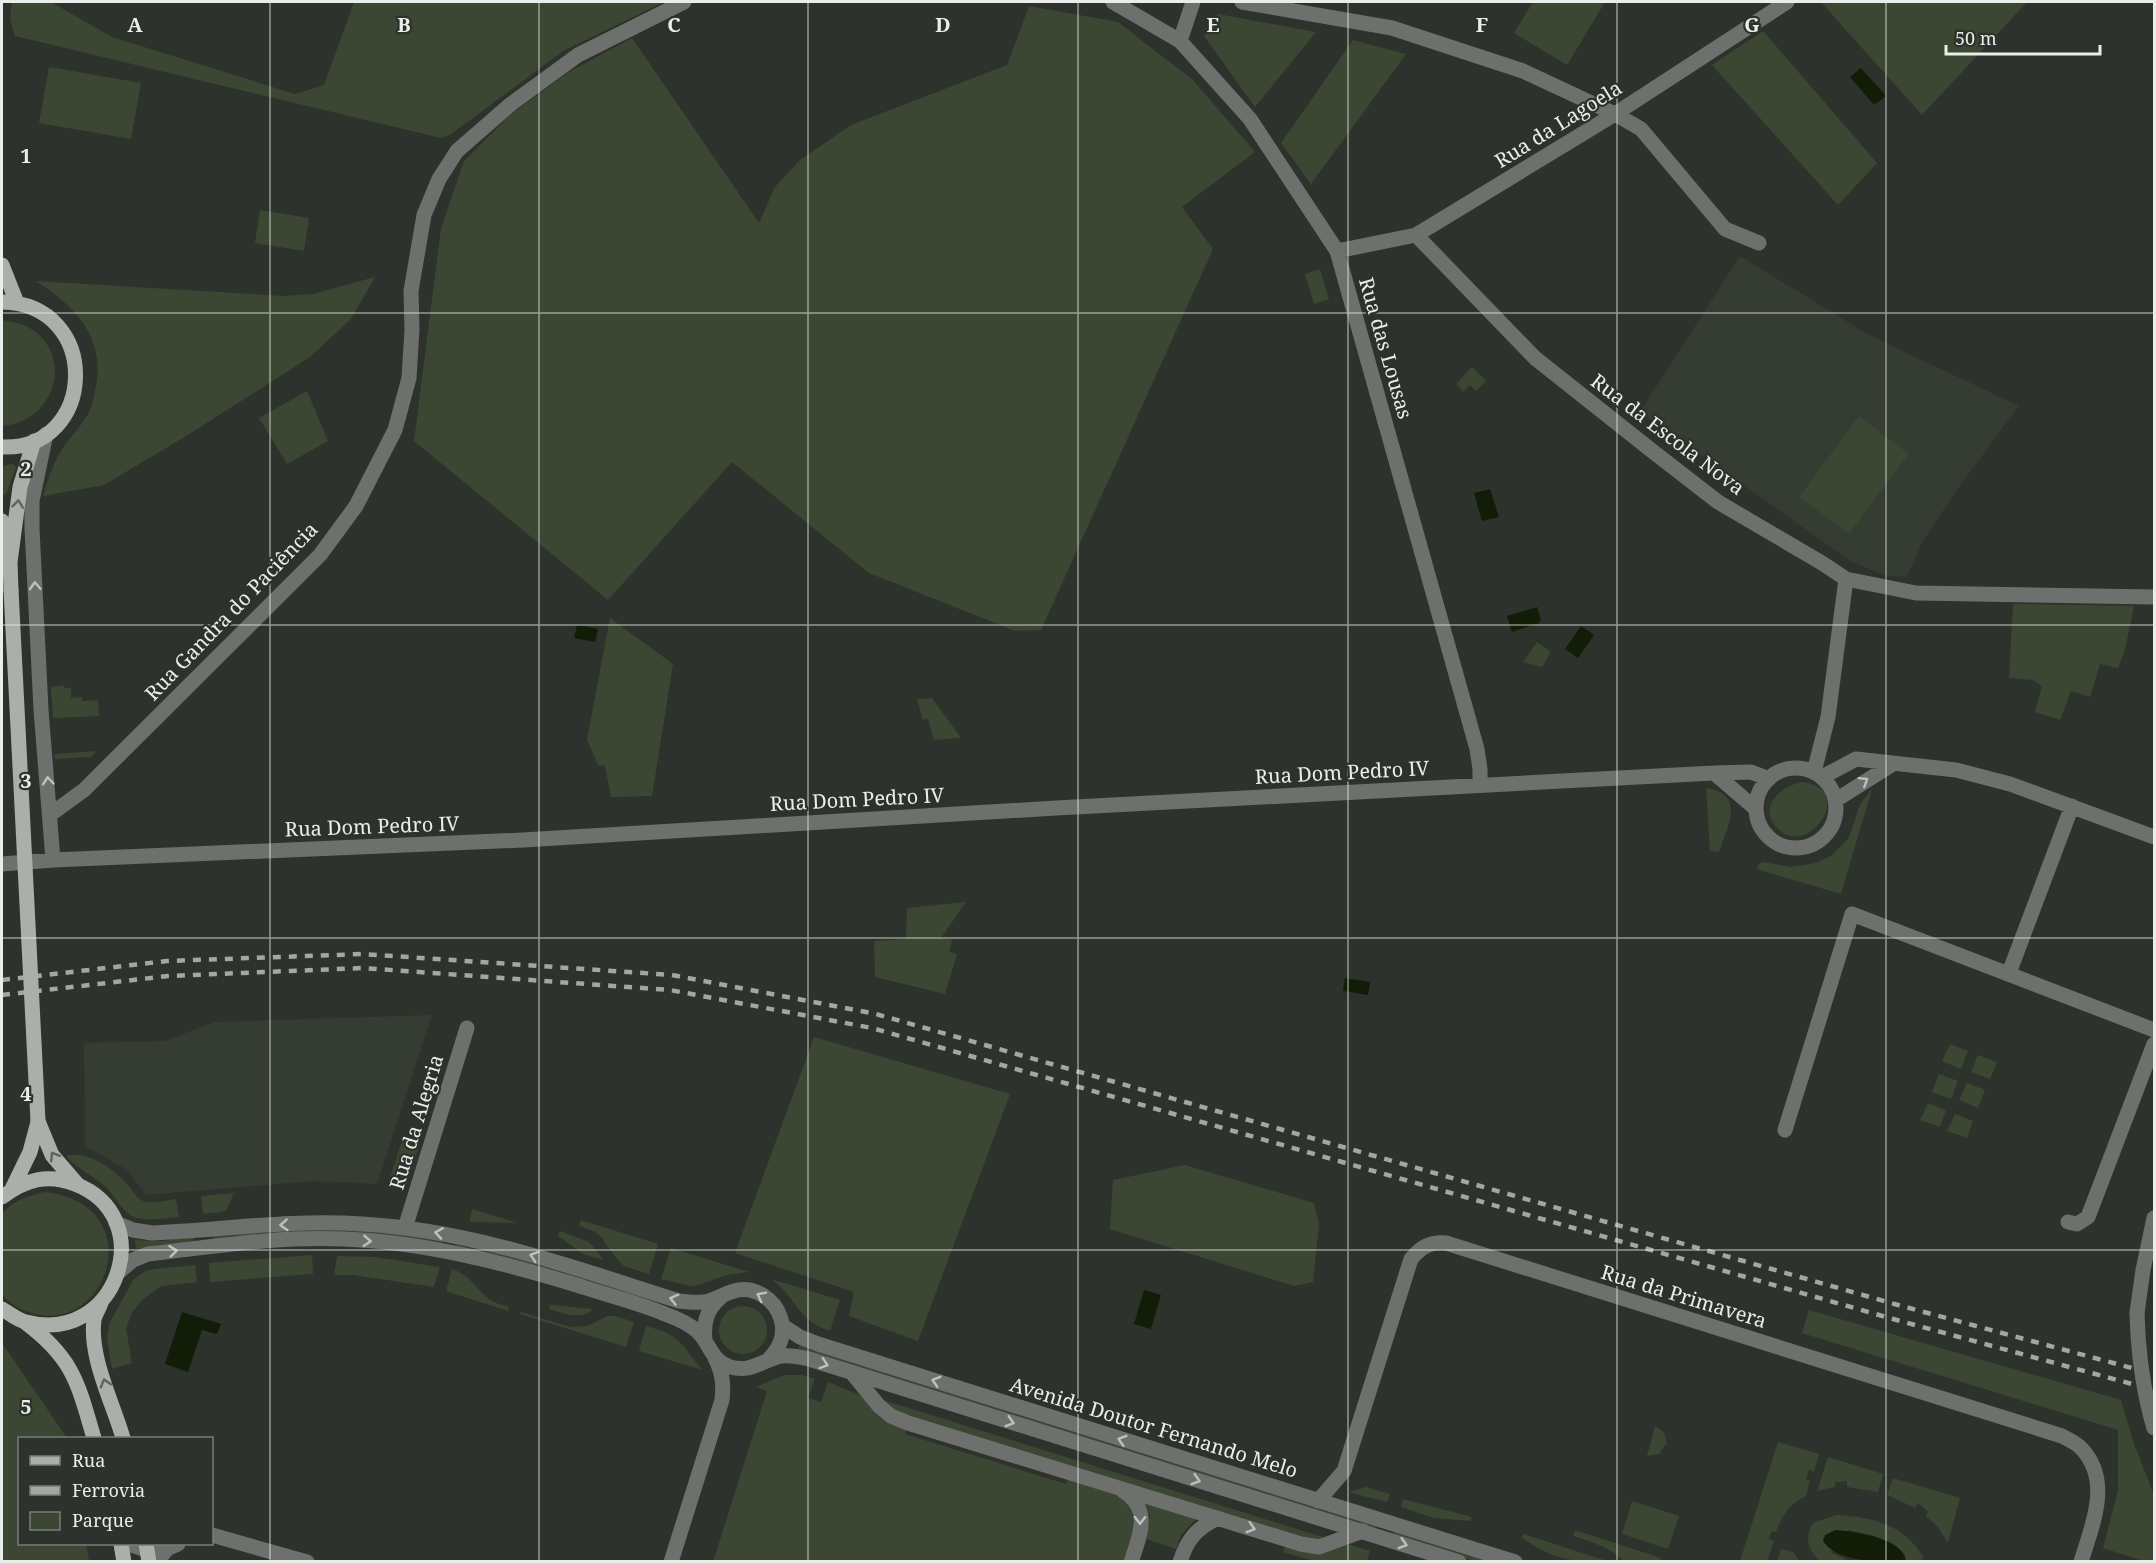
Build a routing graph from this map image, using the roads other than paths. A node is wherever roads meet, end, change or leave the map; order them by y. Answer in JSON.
{"nodes":[{"id":1,"x":684,"y":2,"type":"edge"},
{"id":2,"x":1113,"y":2,"type":"edge"},
{"id":3,"x":1193,"y":2,"type":"edge"},
{"id":4,"x":1242,"y":2,"type":"edge"},
{"id":5,"x":1787,"y":2,"type":"edge"},
{"id":6,"x":1180,"y":41,"type":"junction"},
{"id":7,"x":1615,"y":114,"type":"junction"},
{"id":8,"x":1416,"y":235,"type":"junction"},
{"id":9,"x":1759,"y":243,"type":"dead end"},
{"id":10,"x":1337,"y":251,"type":"junction"},
{"id":11,"x":2,"y":265,"type":"edge"},
{"id":12,"x":9,"y":302,"type":"edge"},
{"id":13,"x":40,"y":437,"type":"junction"},
{"id":14,"x":2,"y":447,"type":"edge"},
{"id":15,"x":2,"y":520,"type":"edge"},
{"id":16,"x":10,"y":562,"type":"junction"},
{"id":17,"x":1846,"y":579,"type":"junction"},
{"id":18,"x":2154,"y":597,"type":"edge"},
{"id":19,"x":1893,"y":764,"type":"junction"},
{"id":20,"x":1714,"y":773,"type":"junction"},
{"id":21,"x":1818,"y":775,"type":"junction"},
{"id":22,"x":1769,"y":779,"type":"junction"},
{"id":23,"x":1480,"y":785,"type":"junction"},
{"id":24,"x":1836,"y":806,"type":"junction"},
{"id":25,"x":2072,"y":806,"type":"junction"},
{"id":26,"x":1756,"y":809,"type":"junction"},
{"id":27,"x":51,"y":814,"type":"junction"},
{"id":28,"x":2154,"y":837,"type":"edge"},
{"id":29,"x":53,"y":860,"type":"junction"},
{"id":30,"x":2,"y":864,"type":"edge"},
{"id":31,"x":2009,"y":973,"type":"junction"},
{"id":32,"x":467,"y":1028,"type":"dead end"},
{"id":33,"x":2154,"y":1030,"type":"edge"},
{"id":34,"x":2154,"y":1044,"type":"edge"},
{"id":35,"x":38,"y":1121,"type":"junction"},
{"id":36,"x":1785,"y":1130,"type":"dead end"},
{"id":37,"x":78,"y":1185,"type":"junction"},
{"id":38,"x":7,"y":1193,"type":"edge"},
{"id":39,"x":2154,"y":1218,"type":"edge"},
{"id":40,"x":116,"y":1222,"type":"junction"},
{"id":41,"x":2068,"y":1222,"type":"dead end"},
{"id":42,"x":405,"y":1228,"type":"junction"},
{"id":43,"x":120,"y":1271,"type":"junction"},
{"id":44,"x":723,"y":1295,"type":"junction"},
{"id":45,"x":102,"y":1301,"type":"junction"},
{"id":46,"x":2,"y":1309,"type":"edge"},
{"id":47,"x":23,"y":1321,"type":"junction"},
{"id":48,"x":783,"y":1326,"type":"junction"},
{"id":49,"x":705,"y":1340,"type":"junction"},
{"id":50,"x":715,"y":1358,"type":"junction"},
{"id":51,"x":761,"y":1364,"type":"junction"},
{"id":52,"x":852,"y":1373,"type":"junction"},
{"id":53,"x":722,"y":1400,"type":"junction"},
{"id":54,"x":2154,"y":1428,"type":"edge"},
{"id":55,"x":94,"y":1437,"type":"edge"},
{"id":56,"x":123,"y":1437,"type":"edge"},
{"id":57,"x":1118,"y":1487,"type":"junction"},
{"id":58,"x":1318,"y":1501,"type":"junction"},
{"id":59,"x":1218,"y":1518,"type":"junction"},
{"id":60,"x":1363,"y":1531,"type":"junction"},
{"id":61,"x":213,"y":1536,"type":"edge"},
{"id":62,"x":121,"y":1545,"type":"edge"},
{"id":63,"x":130,"y":1545,"type":"edge"},
{"id":64,"x":173,"y":1546,"type":"edge"},
{"id":65,"x":150,"y":1554,"type":"edge"},
{"id":66,"x":1436,"y":1558,"type":"edge"},
{"id":67,"x":124,"y":1562,"type":"edge"},
{"id":68,"x":307,"y":1562,"type":"edge"},
{"id":69,"x":671,"y":1562,"type":"edge"},
{"id":70,"x":1131,"y":1562,"type":"edge"},
{"id":71,"x":1180,"y":1562,"type":"edge"},
{"id":72,"x":1459,"y":1562,"type":"edge"},
{"id":73,"x":1515,"y":1562,"type":"edge"},
{"id":74,"x":2081,"y":1562,"type":"edge"}],
"edges":[{"from":1,"to":27,"type":"street","name":"Rua Gandra do Paciência"},
{"from":2,"to":6,"type":"street","name":"Rua das Lousas"},
{"from":3,"to":6,"type":"street"},
{"from":4,"to":7,"type":"street"},
{"from":5,"to":7,"type":"street","name":"Rua da Lagoela"},
{"from":6,"to":10,"type":"street","name":"Rua das Lousas"},
{"from":7,"to":8,"type":"street","name":"Rua da Lagoela"},
{"from":7,"to":9,"type":"street"},
{"from":8,"to":10,"type":"street","name":"Rua da Lagoela"},
{"from":8,"to":17,"type":"street","name":"Rua da Escola Nova"},
{"from":10,"to":23,"type":"street","name":"Rua das Lousas"},
{"from":11,"to":12,"type":"main road"},
{"from":12,"to":13,"type":"main road"},
{"from":13,"to":14,"type":"main road"},
{"from":16,"to":13,"type":"main road","one_way":true},
{"from":27,"to":13,"type":"street","one_way":true},
{"from":15,"to":16,"type":"main road"},
{"from":16,"to":35,"type":"main road","bridge":true},
{"from":17,"to":18,"type":"street","name":"Rua da Escola Nova"},
{"from":17,"to":21,"type":"street"},
{"from":19,"to":21,"type":"street"},
{"from":24,"to":19,"type":"street","one_way":true},
{"from":19,"to":25,"type":"street"},
{"from":20,"to":22,"type":"street","name":"Rua Dom Pedro IV"},
{"from":20,"to":23,"type":"street","name":"Rua Dom Pedro IV"},
{"from":20,"to":26,"type":"street"},
{"from":21,"to":22,"type":"street"},
{"from":21,"to":24,"type":"street"},
{"from":22,"to":26,"type":"street"},
{"from":23,"to":29,"type":"street","name":"Rua Dom Pedro IV"},
{"from":24,"to":26,"type":"street"},
{"from":25,"to":28,"type":"street"},
{"from":25,"to":31,"type":"street"},
{"from":27,"to":29,"type":"street"},
{"from":29,"to":30,"type":"street","name":"Rua Dom Pedro IV"},
{"from":31,"to":33,"type":"street"},
{"from":31,"to":36,"type":"street"},
{"from":32,"to":42,"type":"street","name":"Rua da Alegria"},
{"from":34,"to":41,"type":"street"},
{"from":37,"to":35,"type":"main road","one_way":true},
{"from":35,"to":38,"type":"main road"},
{"from":37,"to":38,"type":"main road"},
{"from":37,"to":40,"type":"main road"},
{"from":39,"to":54,"type":"street","bridge":true},
{"from":42,"to":40,"type":"street","one_way":true},
{"from":40,"to":43,"type":"main road"},
{"from":44,"to":42,"type":"street","one_way":true},
{"from":43,"to":45,"type":"main road"},
{"from":43,"to":49,"type":"street","one_way":true},
{"from":48,"to":44,"type":"street","one_way":true},
{"from":44,"to":49,"type":"street"},
{"from":45,"to":47,"type":"main road"},
{"from":56,"to":45,"type":"main road","one_way":true},
{"from":46,"to":47,"type":"main road"},
{"from":47,"to":55,"type":"main road"},
{"from":48,"to":51,"type":"street"},
{"from":58,"to":48,"type":"street","name":"Avenida Doutor Fernando Melo","one_way":true},
{"from":49,"to":50,"type":"street"},
{"from":50,"to":51,"type":"street","name":"Avenida Doutor Fernando Melo"},
{"from":50,"to":53,"type":"street"},
{"from":51,"to":52,"type":"street","name":"Avenida Doutor Fernando Melo","one_way":true},
{"from":51,"to":53,"type":"street"},
{"from":52,"to":57,"type":"street"},
{"from":52,"to":60,"type":"street","name":"Avenida Doutor Fernando Melo","one_way":true},
{"from":53,"to":69,"type":"street"},
{"from":57,"to":59,"type":"street"},
{"from":57,"to":70,"type":"street","one_way":true},
{"from":58,"to":73,"type":"street","name":"Avenida Doutor Fernando Melo"},
{"from":58,"to":74,"type":"street","name":"Rua da Primavera"},
{"from":59,"to":60,"type":"street","one_way":true},
{"from":59,"to":71,"type":"street"},
{"from":60,"to":66,"type":"street","name":"Avenida Doutor Fernando Melo","one_way":true},
{"from":61,"to":68,"type":"street"},
{"from":62,"to":67,"type":"main road"},
{"from":63,"to":65,"type":"street"},
{"from":64,"to":65,"type":"street"},
{"from":66,"to":72,"type":"street","name":"Avenida Doutor Fernando Melo"}]}
